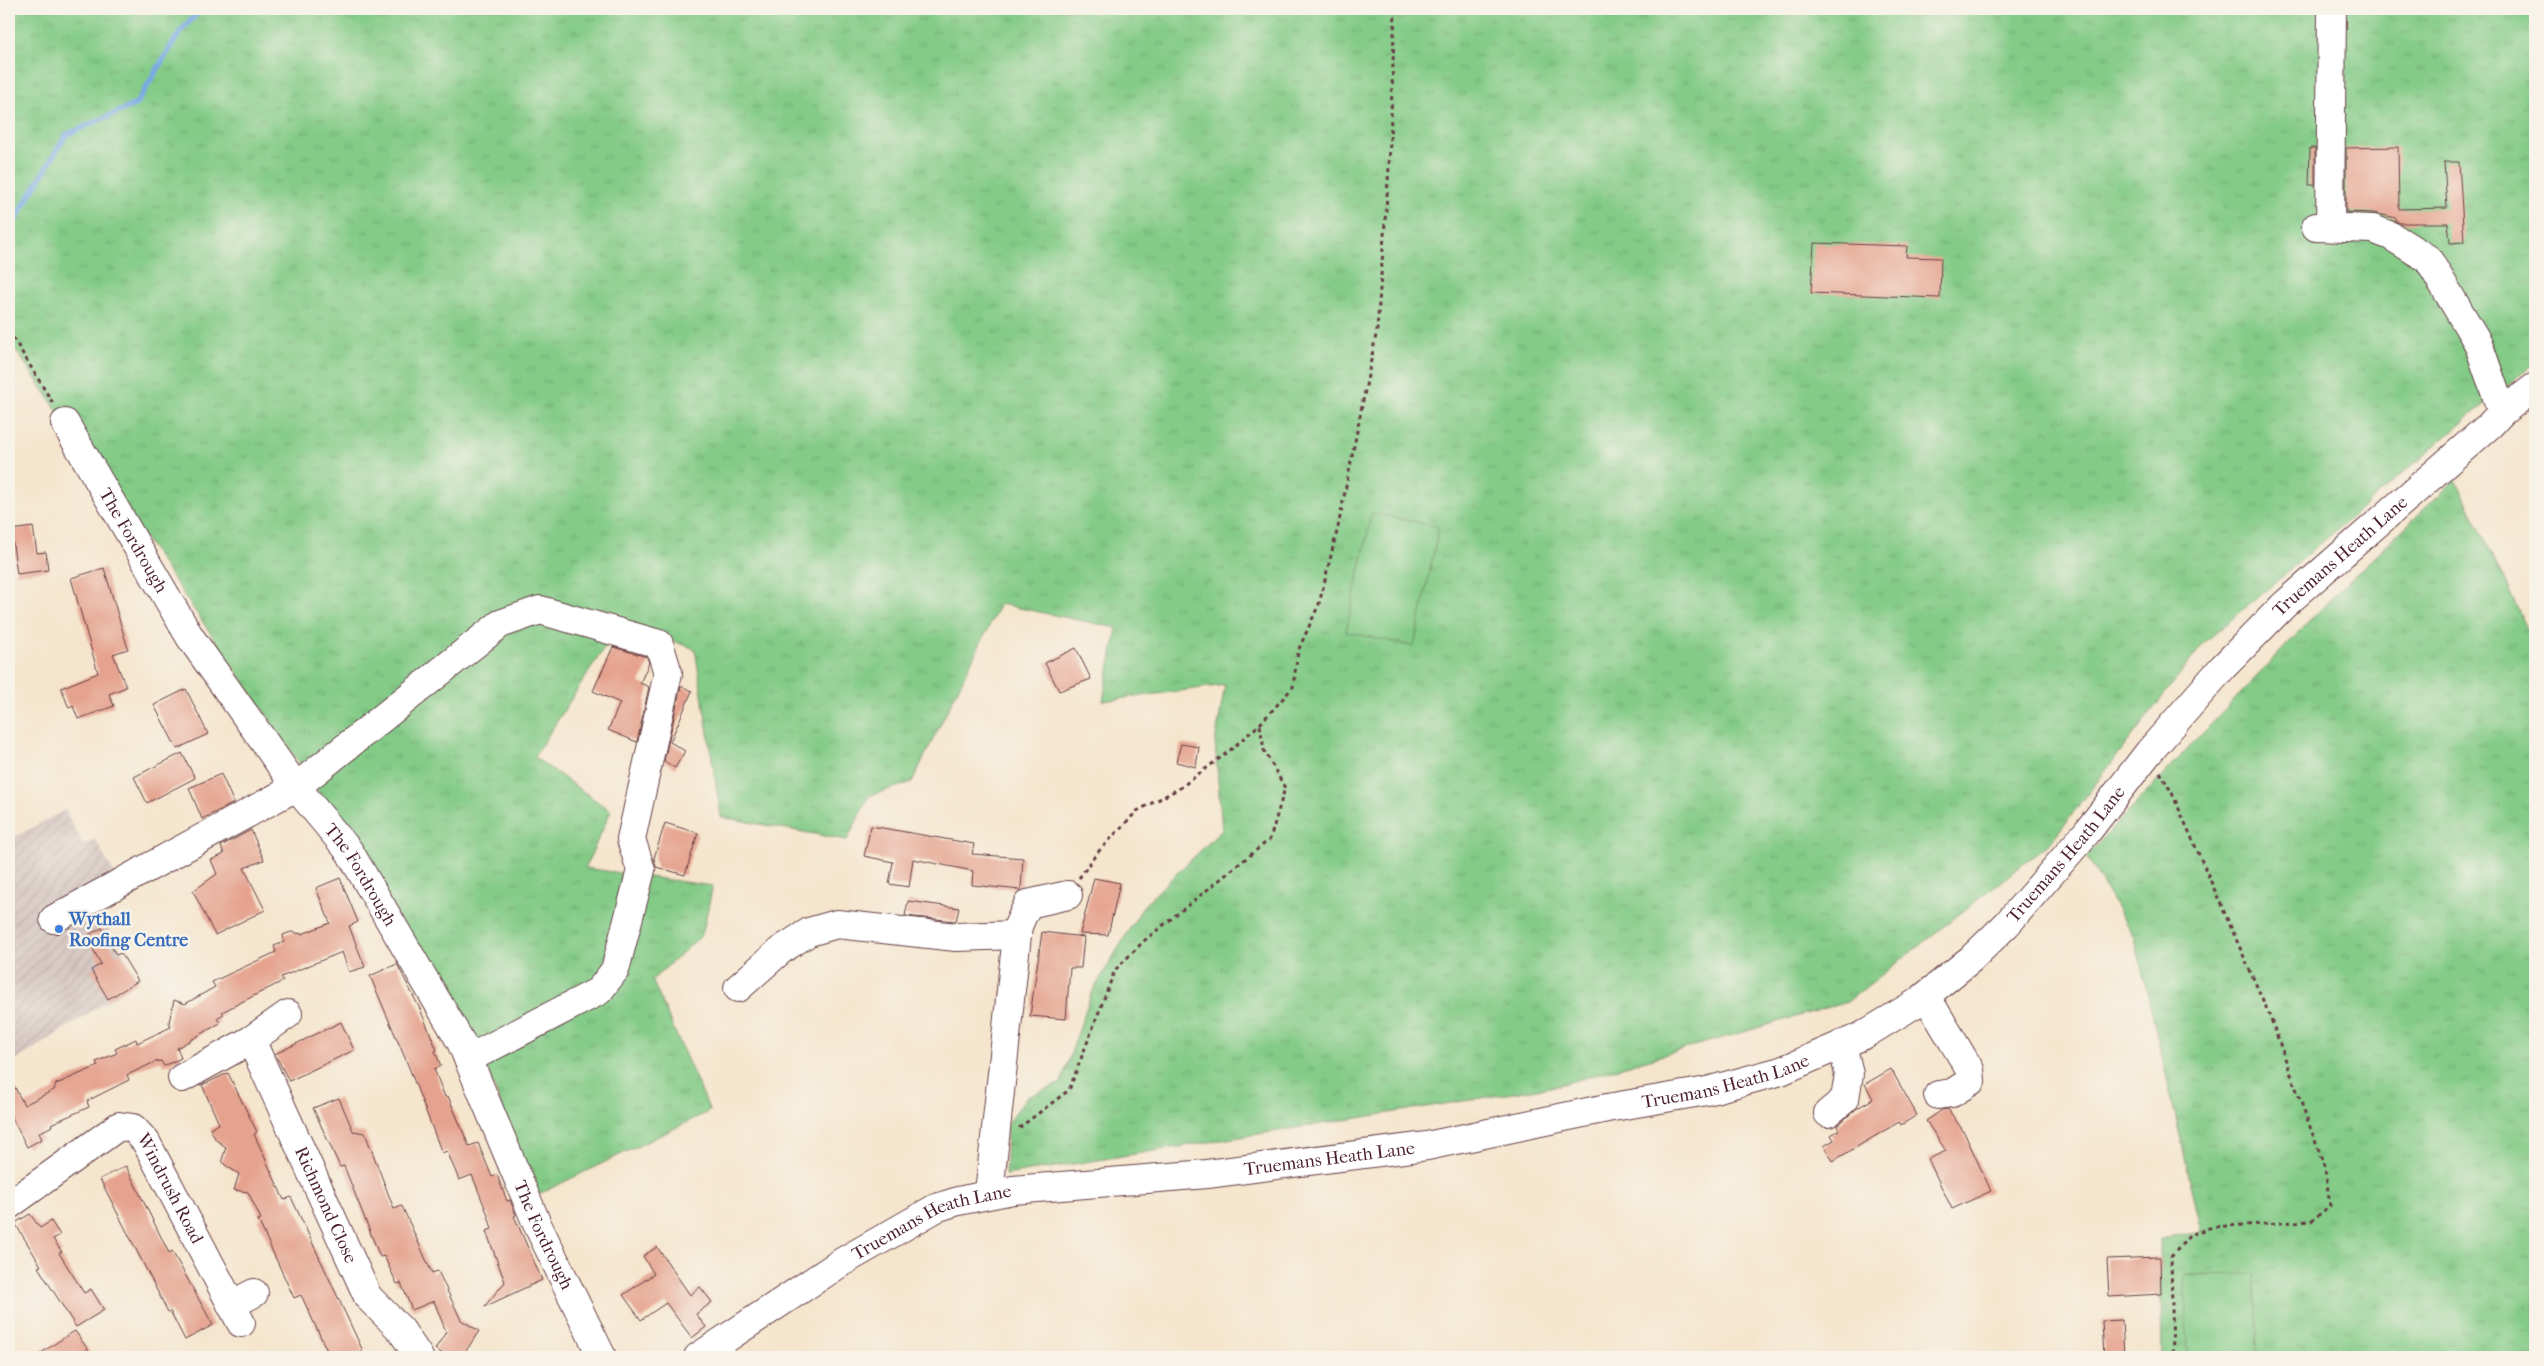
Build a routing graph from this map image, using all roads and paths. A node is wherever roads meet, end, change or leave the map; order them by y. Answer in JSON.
{"nodes":[{"id":1,"x":1395,"y":9,"type":"edge"},
{"id":2,"x":2332,"y":9,"type":"edge"},
{"id":3,"x":9,"y":331,"type":"edge"},
{"id":4,"x":2535,"y":387,"type":"edge"},
{"id":5,"x":2502,"y":412,"type":"junction"},
{"id":6,"x":65,"y":423,"type":"joint"},
{"id":7,"x":1260,"y":724,"type":"junction"},
{"id":8,"x":2149,"y":752,"type":"junction"},
{"id":9,"x":296,"y":787,"type":"junction"},
{"id":10,"x":1068,"y":894,"type":"joint"},
{"id":11,"x":54,"y":919,"type":"dead end"},
{"id":12,"x":1017,"y":935,"type":"junction"},
{"id":13,"x":738,"y":988,"type":"dead end"},
{"id":14,"x":1926,"y":996,"type":"junction"},
{"id":15,"x":288,"y":1014,"type":"dead end"},
{"id":16,"x":252,"y":1040,"type":"junction"},
{"id":17,"x":1842,"y":1044,"type":"junction"},
{"id":18,"x":468,"y":1059,"type":"junction"},
{"id":19,"x":182,"y":1078,"type":"dead end"},
{"id":20,"x":1938,"y":1095,"type":"dead end"},
{"id":21,"x":1828,"y":1113,"type":"dead end"},
{"id":22,"x":1013,"y":1132,"type":"dead end"},
{"id":23,"x":989,"y":1193,"type":"junction"},
{"id":24,"x":9,"y":1205,"type":"edge"},
{"id":25,"x":242,"y":1307,"type":"dead end"},
{"id":26,"x":419,"y":1357,"type":"edge"},
{"id":27,"x":602,"y":1357,"type":"edge"},
{"id":28,"x":698,"y":1357,"type":"edge"},
{"id":29,"x":2173,"y":1357,"type":"edge"}],
"edges":[{"from":1,"to":7,"type":"path"},
{"from":2,"to":5,"type":"street"},
{"from":3,"to":6,"type":"path"},
{"from":4,"to":5,"type":"street","name":"Truemans Heath Lane"},
{"from":5,"to":8,"type":"street","name":"Truemans Heath Lane"},
{"from":6,"to":9,"type":"street","name":"The Fordrough"},
{"from":7,"to":10,"type":"path"},
{"from":7,"to":22,"type":"path"},
{"from":8,"to":14,"type":"street","name":"Truemans Heath Lane"},
{"from":8,"to":29,"type":"path"},
{"from":9,"to":11,"type":"street"},
{"from":9,"to":18,"type":"street","name":"The Fordrough"},
{"from":9,"to":18,"type":"street"},
{"from":10,"to":12,"type":"street"},
{"from":12,"to":13,"type":"street"},
{"from":12,"to":23,"type":"street"},
{"from":14,"to":17,"type":"street","name":"Truemans Heath Lane"},
{"from":14,"to":20,"type":"street"},
{"from":15,"to":16,"type":"street"},
{"from":16,"to":19,"type":"street"},
{"from":16,"to":26,"type":"street","name":"Richmond Close"},
{"from":17,"to":21,"type":"street"},
{"from":17,"to":23,"type":"street","name":"Truemans Heath Lane"},
{"from":18,"to":27,"type":"street","name":"The Fordrough"},
{"from":23,"to":28,"type":"street","name":"Truemans Heath Lane"},
{"from":24,"to":25,"type":"street","name":"Windrush Road"}]}
